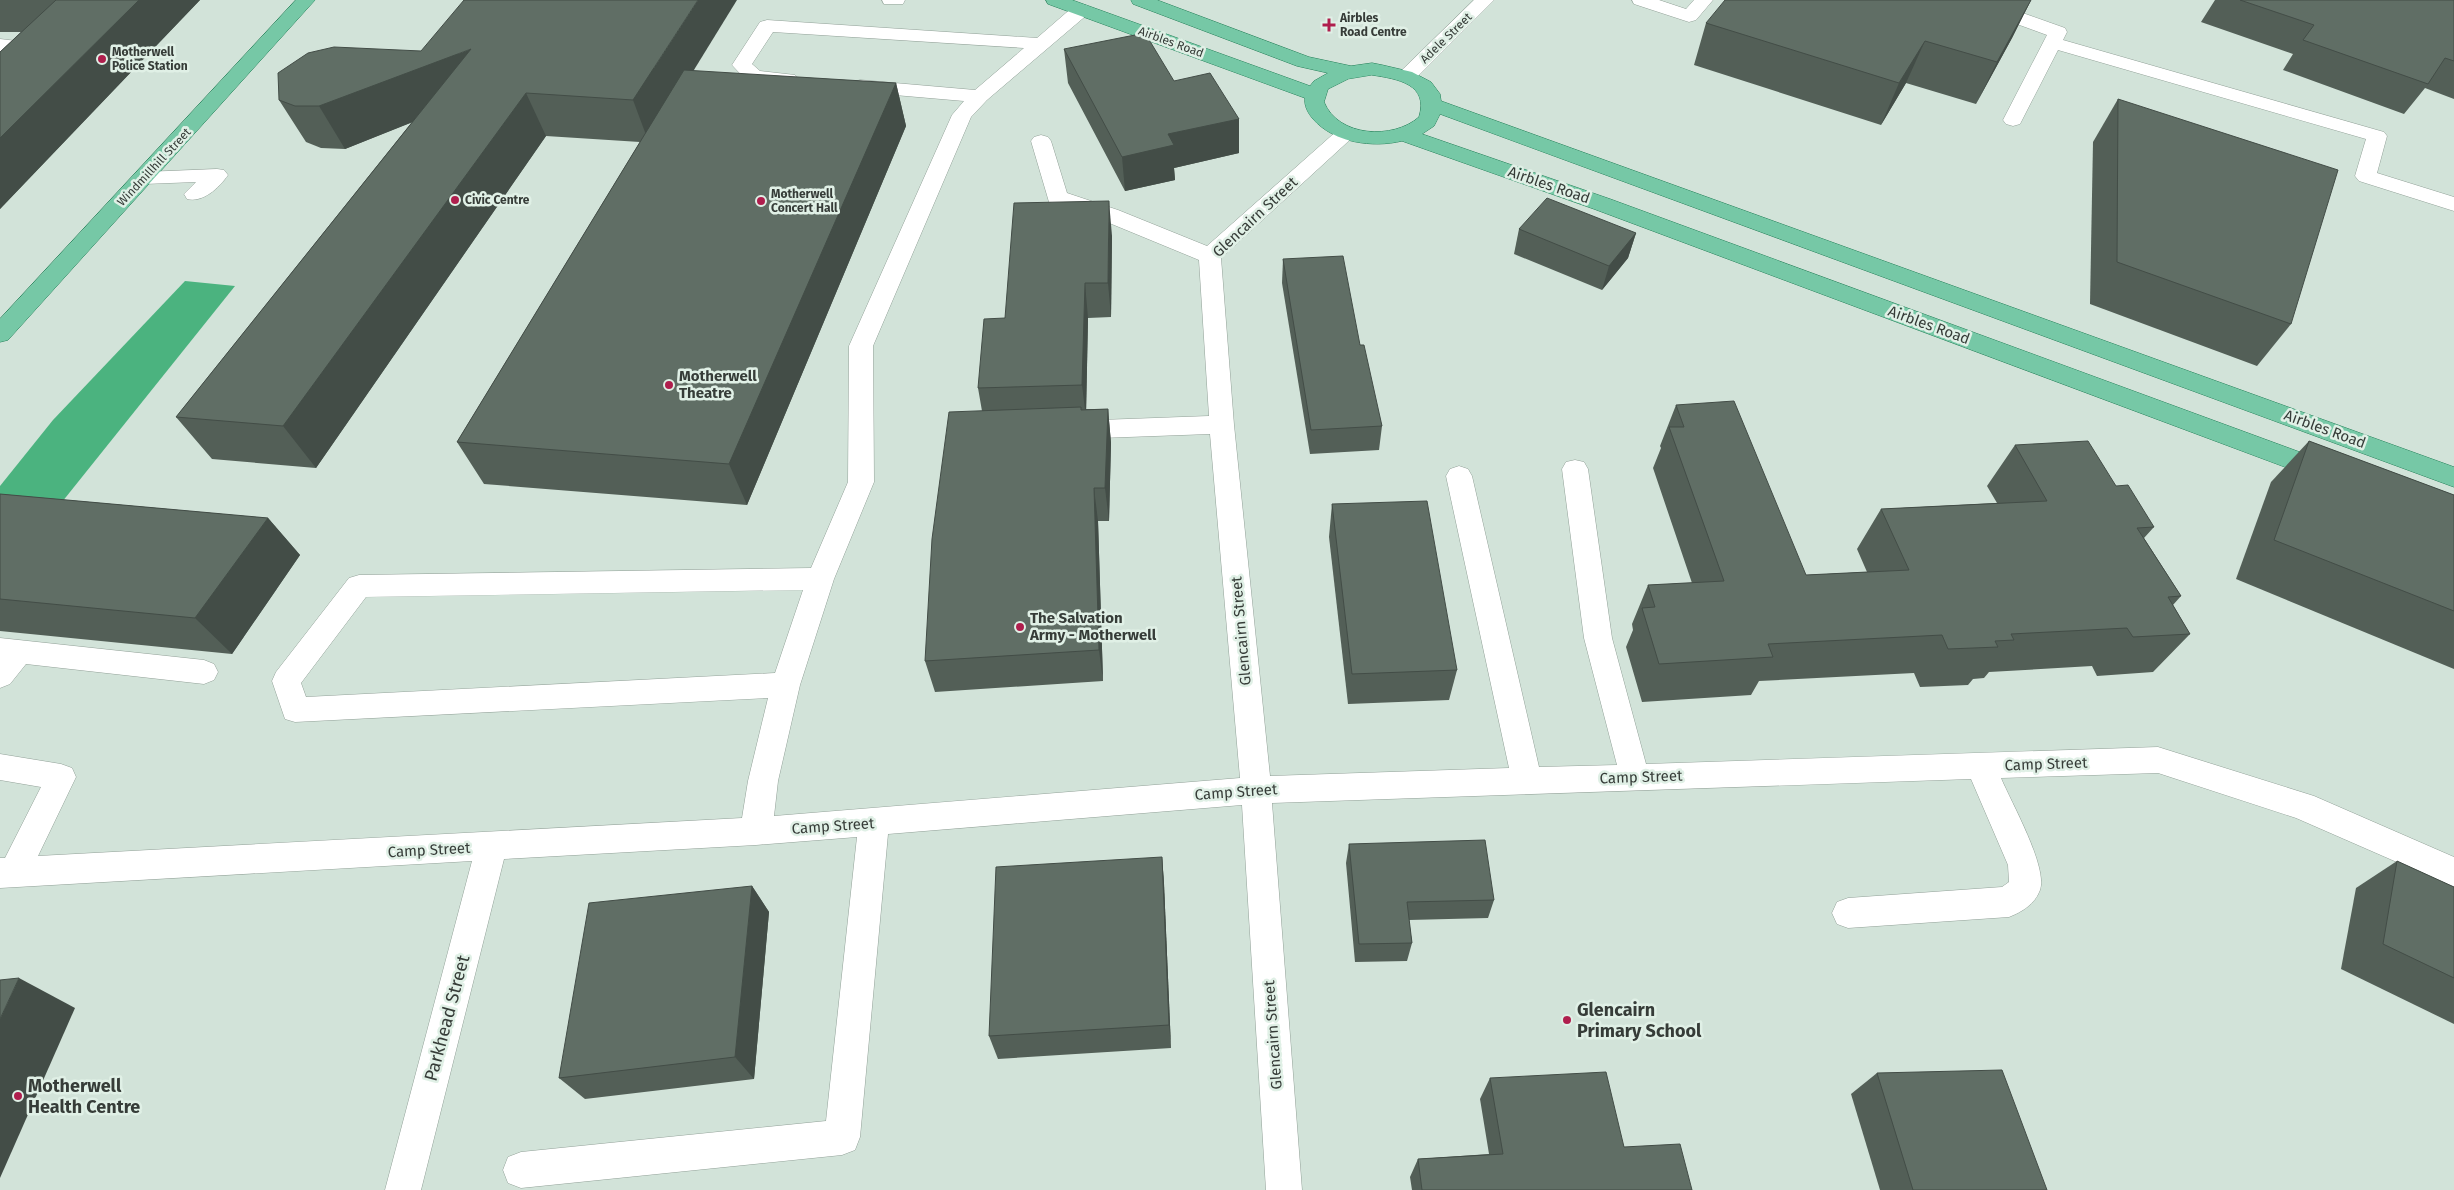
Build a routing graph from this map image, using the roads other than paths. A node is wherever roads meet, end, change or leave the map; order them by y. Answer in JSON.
{"nodes":[{"id":1,"x":306,"y":0,"type":"edge"},
{"id":2,"x":891,"y":0,"type":"edge"},
{"id":3,"x":896,"y":0,"type":"edge"},
{"id":4,"x":1055,"y":0,"type":"edge"},
{"id":5,"x":1140,"y":0,"type":"edge"},
{"id":6,"x":1485,"y":0,"type":"edge"},
{"id":7,"x":1641,"y":0,"type":"edge"},
{"id":8,"x":1704,"y":0,"type":"edge"},
{"id":9,"x":1969,"y":0,"type":"edge"},
{"id":10,"x":1081,"y":10,"type":"junction"},
{"id":11,"x":2052,"y":43,"type":"junction"},
{"id":12,"x":1043,"y":44,"type":"junction"},
{"id":13,"x":0,"y":45,"type":"edge"},
{"id":14,"x":1347,"y":71,"type":"junction"},
{"id":15,"x":0,"y":72,"type":"edge"},
{"id":16,"x":1407,"y":76,"type":"junction"},
{"id":17,"x":802,"y":81,"type":"edge"},
{"id":18,"x":840,"y":84,"type":"edge"},
{"id":19,"x":1316,"y":94,"type":"junction"},
{"id":20,"x":980,"y":96,"type":"junction"},
{"id":21,"x":1434,"y":105,"type":"junction"},
{"id":22,"x":2013,"y":120,"type":"dead end"},
{"id":23,"x":1346,"y":133,"type":"junction"},
{"id":24,"x":1403,"y":134,"type":"junction"},
{"id":25,"x":1041,"y":140,"type":"dead end"},
{"id":26,"x":144,"y":178,"type":"junction"},
{"id":27,"x":196,"y":194,"type":"dead end"},
{"id":28,"x":2454,"y":204,"type":"edge"},
{"id":29,"x":1210,"y":256,"type":"junction"},
{"id":30,"x":0,"y":334,"type":"edge"},
{"id":31,"x":1222,"y":425,"type":"junction"},
{"id":32,"x":1055,"y":430,"type":"edge"},
{"id":33,"x":1575,"y":469,"type":"dead end"},
{"id":34,"x":1459,"y":476,"type":"dead end"},
{"id":35,"x":2454,"y":477,"type":"edge"},
{"id":36,"x":2342,"y":478,"type":"edge"},
{"id":37,"x":820,"y":579,"type":"junction"},
{"id":38,"x":10,"y":651,"type":"edge"},
{"id":39,"x":204,"y":672,"type":"dead end"},
{"id":40,"x":0,"y":676,"type":"edge"},
{"id":41,"x":786,"y":685,"type":"junction"},
{"id":42,"x":1980,"y":766,"type":"junction"},
{"id":43,"x":0,"y":767,"type":"edge"},
{"id":44,"x":1635,"y":778,"type":"junction"},
{"id":45,"x":1528,"y":781,"type":"junction"},
{"id":46,"x":1256,"y":790,"type":"junction"},
{"id":47,"x":874,"y":823,"type":"junction"},
{"id":48,"x":756,"y":831,"type":"junction"},
{"id":49,"x":492,"y":846,"type":"junction"},
{"id":50,"x":7,"y":872,"type":"edge"},
{"id":51,"x":2454,"y":872,"type":"edge"},
{"id":52,"x":1848,"y":912,"type":"dead end"},
{"id":53,"x":521,"y":1170,"type":"dead end"},
{"id":54,"x":402,"y":1190,"type":"edge"},
{"id":55,"x":1284,"y":1190,"type":"edge"}],
"edges":[{"from":1,"to":26,"type":"main road","name":"Windmillhill Street"},
{"from":2,"to":3,"type":"street"},
{"from":4,"to":10,"type":"main road","name":"Airbles Road"},
{"from":5,"to":14,"type":"main road","name":"Airbles Road"},
{"from":6,"to":16,"type":"street","name":"Adele Street"},
{"from":7,"to":8,"type":"street"},
{"from":9,"to":11,"type":"street"},
{"from":10,"to":12,"type":"street"},
{"from":10,"to":19,"type":"main road","name":"Airbles Road"},
{"from":11,"to":22,"type":"street"},
{"from":11,"to":28,"type":"street"},
{"from":12,"to":17,"type":"street"},
{"from":12,"to":20,"type":"street"},
{"from":13,"to":15,"type":"street"},
{"from":14,"to":16,"type":"main road","name":"Airbles Road"},
{"from":14,"to":19,"type":"main road","name":"Airbles Road"},
{"from":16,"to":21,"type":"main road","name":"Airbles Road"},
{"from":18,"to":20,"type":"street"},
{"from":19,"to":23,"type":"main road","name":"Airbles Road"},
{"from":20,"to":37,"type":"street"},
{"from":21,"to":24,"type":"main road","name":"Airbles Road"},
{"from":21,"to":35,"type":"main road","name":"Airbles Road"},
{"from":23,"to":24,"type":"main road","name":"Airbles Road"},
{"from":23,"to":29,"type":"street","name":"Glencairn Street"},
{"from":24,"to":36,"type":"main road","name":"Airbles Road"},
{"from":25,"to":29,"type":"street"},
{"from":26,"to":27,"type":"street"},
{"from":26,"to":30,"type":"main road","name":"Windmillhill Street"},
{"from":29,"to":31,"type":"street","name":"Glencairn Street"},
{"from":31,"to":32,"type":"street"},
{"from":31,"to":46,"type":"street","name":"Glencairn Street"},
{"from":33,"to":44,"type":"street"},
{"from":34,"to":45,"type":"street"},
{"from":37,"to":41,"type":"street"},
{"from":37,"to":41,"type":"street"},
{"from":38,"to":39,"type":"street"},
{"from":38,"to":40,"type":"street"},
{"from":41,"to":48,"type":"street"},
{"from":42,"to":44,"type":"street","name":"Camp Street"},
{"from":42,"to":51,"type":"street","name":"Camp Street"},
{"from":42,"to":52,"type":"street"},
{"from":43,"to":50,"type":"street"},
{"from":44,"to":45,"type":"street","name":"Camp Street"},
{"from":45,"to":46,"type":"street","name":"Camp Street"},
{"from":46,"to":47,"type":"street","name":"Camp Street"},
{"from":46,"to":55,"type":"street","name":"Glencairn Street"},
{"from":47,"to":48,"type":"street","name":"Camp Street"},
{"from":47,"to":53,"type":"street"},
{"from":48,"to":49,"type":"street","name":"Camp Street"},
{"from":49,"to":50,"type":"street","name":"Camp Street"},
{"from":49,"to":54,"type":"street","name":"Parkhead Street"}]}
